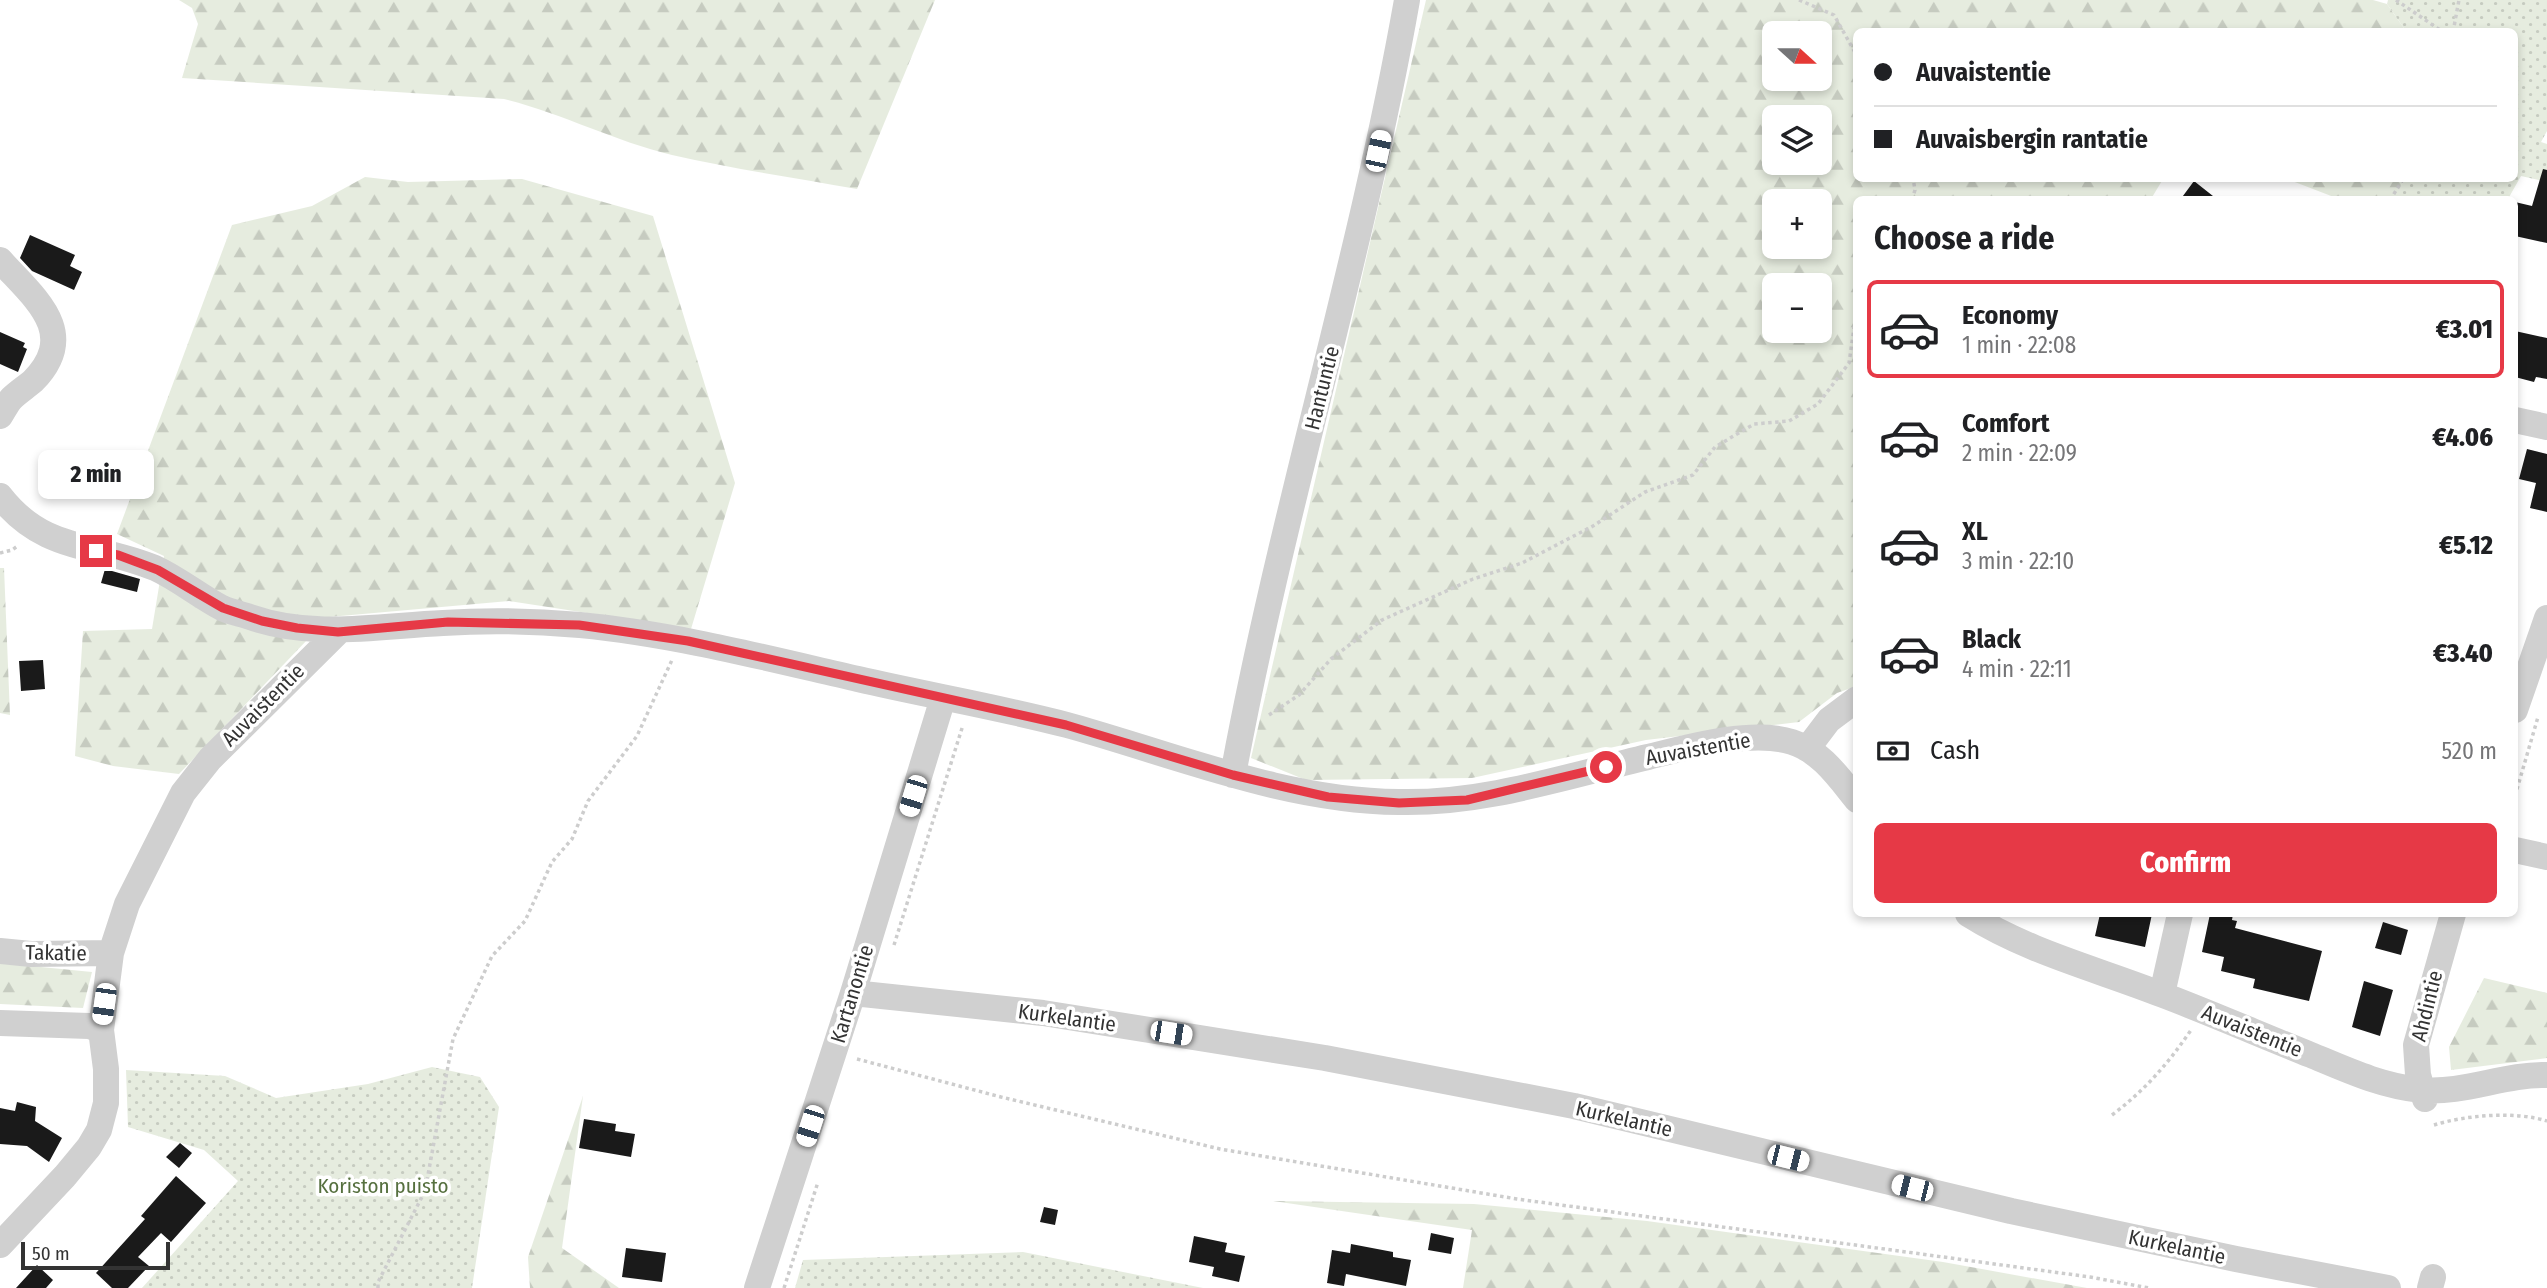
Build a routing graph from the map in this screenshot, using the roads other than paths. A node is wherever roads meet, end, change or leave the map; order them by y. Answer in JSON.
{"nodes":[{"id":1,"x":1407,"y":0,"type":"edge"},
{"id":2,"x":0,"y":260,"type":"edge"},
{"id":3,"x":0,"y":416,"type":"edge"},
{"id":4,"x":2518,"y":421,"type":"edge"},
{"id":5,"x":2547,"y":427,"type":"edge"},
{"id":6,"x":0,"y":496,"type":"edge"},
{"id":7,"x":2547,"y":618,"type":"edge"},
{"id":8,"x":338,"y":632,"type":"junction"},
{"id":9,"x":2521,"y":669,"type":"edge"},
{"id":10,"x":943,"y":698,"type":"junction"},
{"id":11,"x":1853,"y":702,"type":"edge"},
{"id":12,"x":2526,"y":714,"type":"edge"},
{"id":13,"x":1807,"y":749,"type":"junction"},
{"id":14,"x":1233,"y":775,"type":"junction"},
{"id":15,"x":1853,"y":795,"type":"edge"},
{"id":16,"x":2518,"y":851,"type":"edge"},
{"id":17,"x":2547,"y":857,"type":"edge"},
{"id":18,"x":1973,"y":917,"type":"edge"},
{"id":19,"x":2179,"y":917,"type":"edge"},
{"id":20,"x":2452,"y":917,"type":"edge"},
{"id":21,"x":0,"y":951,"type":"edge"},
{"id":22,"x":111,"y":953,"type":"junction"},
{"id":23,"x":853,"y":993,"type":"junction"},
{"id":24,"x":2162,"y":994,"type":"junction"},
{"id":25,"x":0,"y":1023,"type":"edge"},
{"id":26,"x":101,"y":1030,"type":"junction"},
{"id":27,"x":2547,"y":1075,"type":"edge"},
{"id":28,"x":2430,"y":1093,"type":"junction"},
{"id":29,"x":0,"y":1245,"type":"edge"},
{"id":30,"x":757,"y":1288,"type":"edge"},
{"id":31,"x":2388,"y":1288,"type":"edge"}],
"edges":[{"from":1,"to":14,"type":"street","name":"Hantuntie"},
{"from":2,"to":3,"type":"street"},
{"from":4,"to":5,"type":"street"},
{"from":6,"to":8,"type":"street"},
{"from":7,"to":9,"type":"street"},
{"from":8,"to":10,"type":"street","name":"Auvaistentie"},
{"from":8,"to":22,"type":"street","name":"Auvaistentie"},
{"from":9,"to":12,"type":"street"},
{"from":10,"to":14,"type":"street","name":"Auvaistentie"},
{"from":10,"to":23,"type":"street","name":"Kartanontie"},
{"from":11,"to":13,"type":"street"},
{"from":13,"to":14,"type":"street","name":"Auvaistentie"},
{"from":13,"to":15,"type":"street","name":"Auvaistentie"},
{"from":16,"to":17,"type":"street"},
{"from":18,"to":24,"type":"street","name":"Auvaistentie"},
{"from":19,"to":24,"type":"street"},
{"from":20,"to":28,"type":"street","name":"Ahdintie"},
{"from":21,"to":22,"type":"street","name":"Takatie"},
{"from":22,"to":26,"type":"street","name":"Auvaistentie"},
{"from":23,"to":30,"type":"street","name":"Kartanontie"},
{"from":23,"to":31,"type":"street","name":"Kurkelantie"},
{"from":24,"to":28,"type":"street","name":"Auvaistentie"},
{"from":25,"to":26,"type":"street"},
{"from":26,"to":29,"type":"street","name":"Auvaistentie"},
{"from":27,"to":28,"type":"street","name":"Auvaistentie"}]}
